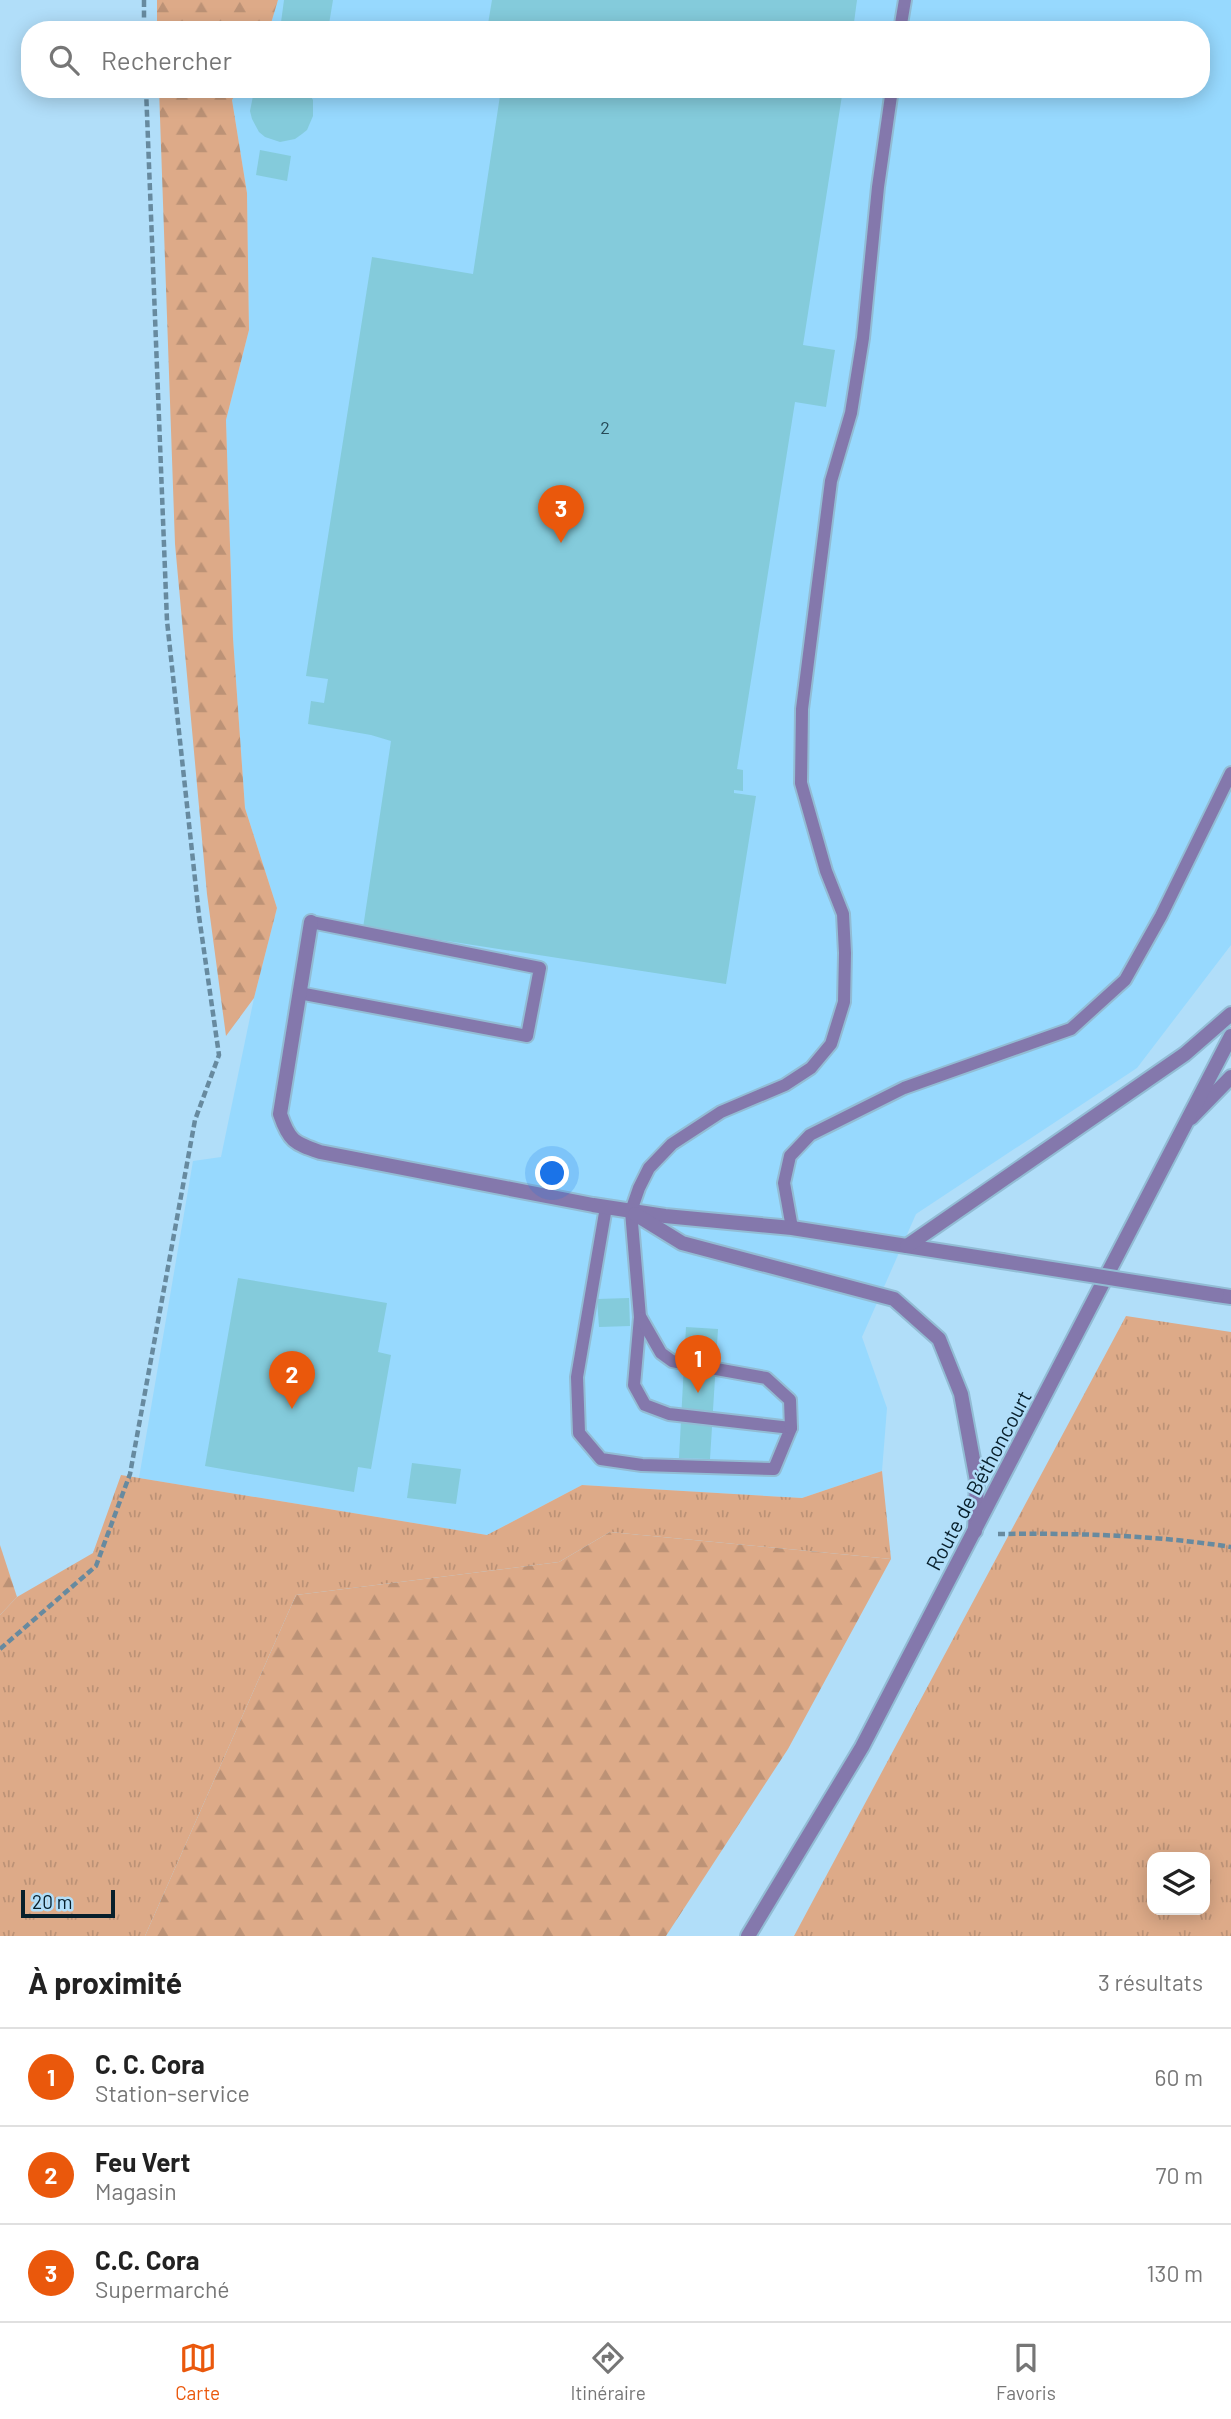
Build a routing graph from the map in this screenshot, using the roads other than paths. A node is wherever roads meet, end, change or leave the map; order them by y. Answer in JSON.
{"nodes":[{"id":1,"x":905,"y":0,"type":"edge"},
{"id":2,"x":902,"y":21,"type":"edge"},
{"id":3,"x":891,"y":98,"type":"edge"},
{"id":4,"x":1231,"y":773,"type":"edge"},
{"id":5,"x":311,"y":922,"type":"joint"},
{"id":6,"x":299,"y":993,"type":"junction"},
{"id":7,"x":1231,"y":1014,"type":"edge"},
{"id":8,"x":1231,"y":1036,"type":"edge"},
{"id":9,"x":1231,"y":1077,"type":"edge"},
{"id":10,"x":1190,"y":1119,"type":"junction"},
{"id":11,"x":606,"y":1207,"type":"junction"},
{"id":12,"x":631,"y":1211,"type":"junction"},
{"id":13,"x":792,"y":1228,"type":"junction"},
{"id":14,"x":906,"y":1246,"type":"junction"},
{"id":15,"x":1224,"y":1296,"type":"edge"},
{"id":16,"x":640,"y":1317,"type":"junction"},
{"id":17,"x":791,"y":1428,"type":"junction"},
{"id":18,"x":975,"y":1531,"type":"junction"},
{"id":19,"x":748,"y":1936,"type":"edge"}],
"edges":[{"from":1,"to":2,"type":"lane"},
{"from":3,"to":12,"type":"lane"},
{"from":4,"to":13,"type":"lane"},
{"from":5,"to":6,"type":"street"},
{"from":5,"to":6,"type":"lane"},
{"from":6,"to":11,"type":"street"},
{"from":7,"to":14,"type":"street"},
{"from":8,"to":10,"type":"street","name":"Route de Béthoncourt"},
{"from":9,"to":10,"type":"street"},
{"from":10,"to":18,"type":"street","name":"Route de Béthoncourt"},
{"from":11,"to":12,"type":"street"},
{"from":11,"to":17,"type":"lane"},
{"from":12,"to":13,"type":"street"},
{"from":12,"to":16,"type":"lane"},
{"from":12,"to":18,"type":"street"},
{"from":13,"to":14,"type":"street"},
{"from":14,"to":15,"type":"street","bridge":true},
{"from":16,"to":17,"type":"lane"},
{"from":16,"to":17,"type":"lane"},
{"from":18,"to":19,"type":"street","name":"Route de Béthoncourt"}]}
